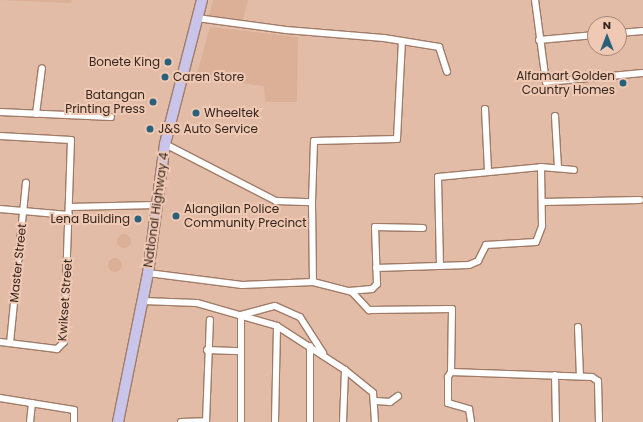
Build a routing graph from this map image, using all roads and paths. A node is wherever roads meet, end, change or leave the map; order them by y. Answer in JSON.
{"nodes":[{"id":1,"x":202,"y":0,"type":"edge"},
{"id":2,"x":535,"y":0,"type":"edge"},
{"id":3,"x":197,"y":18,"type":"junction"},
{"id":4,"x":643,"y":31,"type":"edge"},
{"id":5,"x":627,"y":32,"type":"edge"},
{"id":6,"x":587,"y":36,"type":"edge"},
{"id":7,"x":539,"y":40,"type":"junction"},
{"id":8,"x":402,"y":41,"type":"junction"},
{"id":9,"x":42,"y":68,"type":"dead end"},
{"id":10,"x":447,"y":72,"type":"dead end"},
{"id":11,"x":643,"y":73,"type":"edge"},
{"id":12,"x":485,"y":109,"type":"dead end"},
{"id":13,"x":0,"y":112,"type":"edge"},
{"id":14,"x":36,"y":114,"type":"junction"},
{"id":15,"x":555,"y":116,"type":"dead end"},
{"id":16,"x":111,"y":117,"type":"dead end"},
{"id":17,"x":0,"y":136,"type":"edge"},
{"id":18,"x":165,"y":144,"type":"junction"},
{"id":19,"x":541,"y":167,"type":"junction"},
{"id":20,"x":558,"y":168,"type":"junction"},
{"id":21,"x":574,"y":170,"type":"dead end"},
{"id":22,"x":488,"y":171,"type":"junction"},
{"id":23,"x":26,"y":183,"type":"dead end"},
{"id":24,"x":640,"y":200,"type":"dead end"},
{"id":25,"x":312,"y":202,"type":"junction"},
{"id":26,"x":542,"y":202,"type":"junction"},
{"id":27,"x":156,"y":205,"type":"junction"},
{"id":28,"x":70,"y":207,"type":"junction"},
{"id":29,"x":0,"y":209,"type":"edge"},
{"id":30,"x":24,"y":212,"type":"junction"},
{"id":31,"x":69,"y":215,"type":"junction"},
{"id":32,"x":422,"y":228,"type":"dead end"},
{"id":33,"x":440,"y":266,"type":"junction"},
{"id":34,"x":376,"y":268,"type":"junction"},
{"id":35,"x":148,"y":273,"type":"junction"},
{"id":36,"x":313,"y":282,"type":"junction"},
{"id":37,"x":349,"y":291,"type":"junction"},
{"id":38,"x":143,"y":301,"type":"junction"},
{"id":39,"x":241,"y":315,"type":"junction"},
{"id":40,"x":210,"y":320,"type":"dead end"},
{"id":41,"x":277,"y":326,"type":"junction"},
{"id":42,"x":578,"y":327,"type":"dead end"},
{"id":43,"x":0,"y":342,"type":"edge"},
{"id":44,"x":10,"y":343,"type":"junction"},
{"id":45,"x":310,"y":346,"type":"junction"},
{"id":46,"x":207,"y":350,"type":"junction"},
{"id":47,"x":241,"y":350,"type":"junction"},
{"id":48,"x":323,"y":355,"type":"junction"},
{"id":49,"x":345,"y":370,"type":"junction"},
{"id":50,"x":451,"y":372,"type":"junction"},
{"id":51,"x":555,"y":375,"type":"junction"},
{"id":52,"x":580,"y":376,"type":"junction"},
{"id":53,"x":398,"y":396,"type":"dead end"},
{"id":54,"x":0,"y":398,"type":"edge"},
{"id":55,"x":376,"y":401,"type":"junction"},
{"id":56,"x":32,"y":403,"type":"junction"},
{"id":57,"x":30,"y":422,"type":"edge"},
{"id":58,"x":74,"y":422,"type":"edge"},
{"id":59,"x":118,"y":422,"type":"edge"},
{"id":60,"x":181,"y":422,"type":"edge"},
{"id":61,"x":206,"y":422,"type":"edge"},
{"id":62,"x":241,"y":422,"type":"edge"},
{"id":63,"x":275,"y":422,"type":"edge"},
{"id":64,"x":310,"y":422,"type":"edge"},
{"id":65,"x":343,"y":422,"type":"edge"},
{"id":66,"x":375,"y":422,"type":"edge"},
{"id":67,"x":471,"y":422,"type":"edge"},
{"id":68,"x":556,"y":422,"type":"edge"},
{"id":69,"x":599,"y":422,"type":"edge"}],
"edges":[{"from":1,"to":3,"type":"main road","name":"National Highway 4"},
{"from":2,"to":7,"type":"street"},
{"from":3,"to":8,"type":"street"},
{"from":3,"to":18,"type":"main road","name":"National Highway 4"},
{"from":4,"to":5,"type":"street"},
{"from":6,"to":7,"type":"street"},
{"from":7,"to":11,"type":"street"},
{"from":8,"to":10,"type":"street"},
{"from":8,"to":25,"type":"street"},
{"from":9,"to":14,"type":"street"},
{"from":12,"to":22,"type":"street"},
{"from":13,"to":14,"type":"street"},
{"from":14,"to":16,"type":"street"},
{"from":15,"to":20,"type":"street"},
{"from":17,"to":28,"type":"street"},
{"from":18,"to":25,"type":"street"},
{"from":18,"to":27,"type":"main road","name":"National Highway 4"},
{"from":19,"to":20,"type":"street"},
{"from":19,"to":22,"type":"street"},
{"from":19,"to":26,"type":"street"},
{"from":20,"to":21,"type":"street"},
{"from":22,"to":33,"type":"street"},
{"from":23,"to":30,"type":"street","name":"Master Street"},
{"from":24,"to":26,"type":"street"},
{"from":25,"to":36,"type":"street"},
{"from":26,"to":33,"type":"street"},
{"from":27,"to":28,"type":"street"},
{"from":27,"to":35,"type":"main road","name":"National Highway 4"},
{"from":28,"to":31,"type":"street"},
{"from":29,"to":30,"type":"street"},
{"from":30,"to":31,"type":"street"},
{"from":30,"to":44,"type":"street","name":"Master Street"},
{"from":31,"to":44,"type":"street","name":"Kwikset Street"},
{"from":32,"to":34,"type":"street"},
{"from":33,"to":34,"type":"street"},
{"from":34,"to":37,"type":"street"},
{"from":35,"to":36,"type":"street"},
{"from":35,"to":38,"type":"main road","name":"National Highway 4"},
{"from":36,"to":37,"type":"street"},
{"from":37,"to":50,"type":"street"},
{"from":38,"to":39,"type":"street"},
{"from":38,"to":59,"type":"main road","name":"National Highway 4"},
{"from":39,"to":41,"type":"street"},
{"from":39,"to":47,"type":"street"},
{"from":39,"to":48,"type":"street"},
{"from":40,"to":46,"type":"street"},
{"from":41,"to":45,"type":"street"},
{"from":41,"to":63,"type":"street"},
{"from":42,"to":52,"type":"street"},
{"from":43,"to":44,"type":"street","name":"Kwikset Street"},
{"from":45,"to":48,"type":"street"},
{"from":45,"to":64,"type":"street"},
{"from":46,"to":47,"type":"street"},
{"from":46,"to":61,"type":"street"},
{"from":47,"to":62,"type":"street"},
{"from":48,"to":49,"type":"street"},
{"from":49,"to":55,"type":"street"},
{"from":49,"to":65,"type":"street"},
{"from":50,"to":51,"type":"street"},
{"from":50,"to":67,"type":"street"},
{"from":51,"to":52,"type":"street"},
{"from":51,"to":68,"type":"street"},
{"from":52,"to":69,"type":"street"},
{"from":53,"to":55,"type":"street"},
{"from":54,"to":56,"type":"street"},
{"from":55,"to":66,"type":"street"},
{"from":56,"to":57,"type":"street"},
{"from":56,"to":58,"type":"street"},
{"from":60,"to":61,"type":"street"}]}
